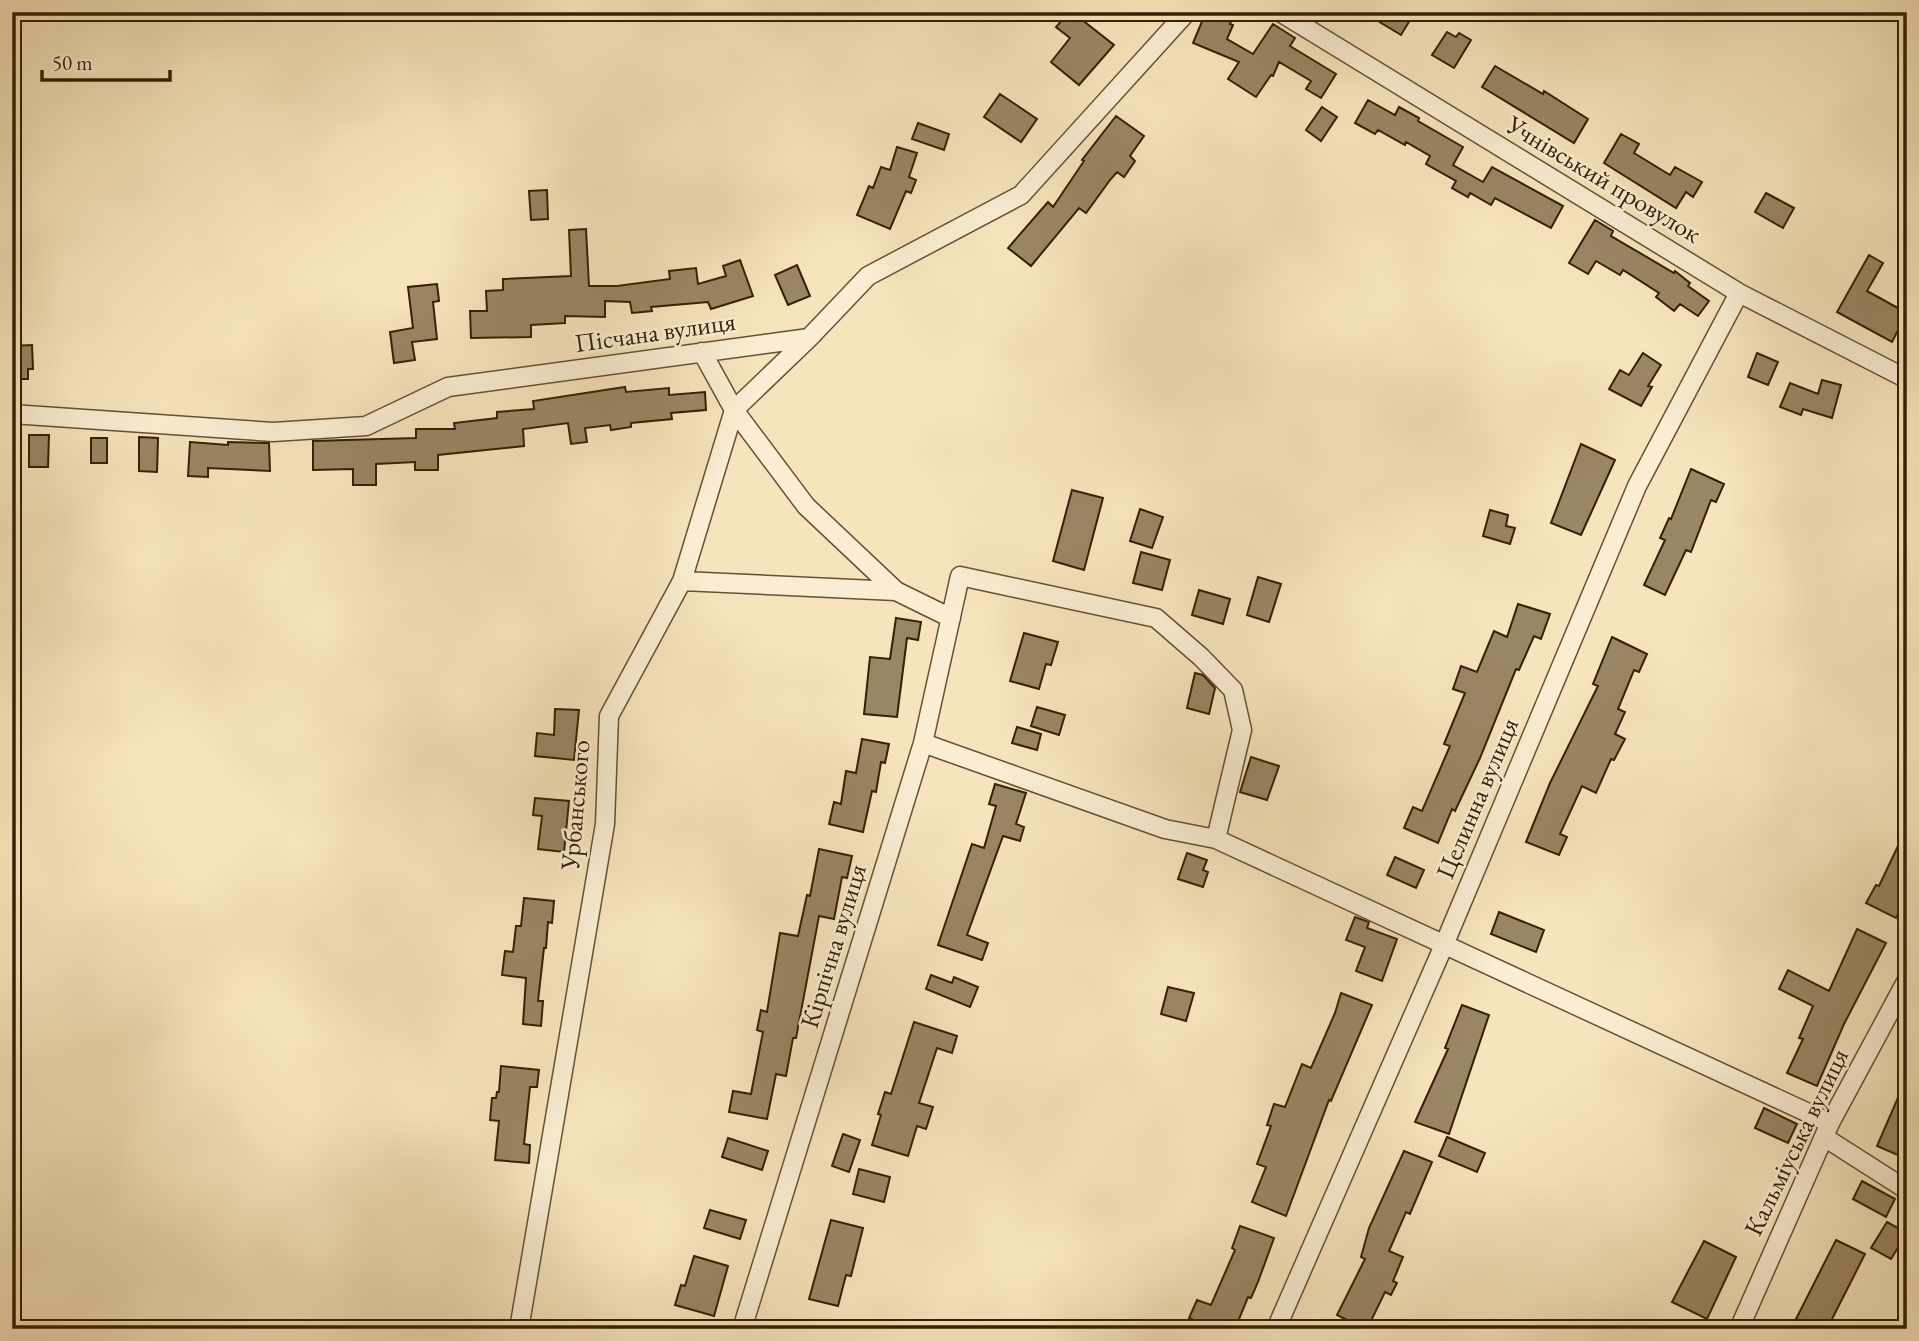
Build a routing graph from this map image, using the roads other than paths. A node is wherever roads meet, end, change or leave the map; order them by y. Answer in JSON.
{"nodes":[{"id":1,"x":1188,"y":12,"type":"edge"},
{"id":2,"x":1280,"y":12,"type":"edge"},
{"id":3,"x":1739,"y":293,"type":"junction"},
{"id":4,"x":809,"y":338,"type":"junction"},
{"id":5,"x":702,"y":352,"type":"junction"},
{"id":6,"x":1907,"y":379,"type":"edge"},
{"id":7,"x":734,"y":410,"type":"junction"},
{"id":8,"x":12,"y":414,"type":"edge"},
{"id":9,"x":682,"y":580,"type":"junction"},
{"id":10,"x":896,"y":591,"type":"junction"},
{"id":11,"x":951,"y":618,"type":"junction"},
{"id":12,"x":923,"y":743,"type":"junction"},
{"id":13,"x":1216,"y":839,"type":"junction"},
{"id":14,"x":1444,"y":945,"type":"junction"},
{"id":15,"x":1907,"y":980,"type":"edge"},
{"id":16,"x":1827,"y":1130,"type":"junction"},
{"id":17,"x":1907,"y":1190,"type":"edge"},
{"id":18,"x":519,"y":1329,"type":"edge"},
{"id":19,"x":742,"y":1329,"type":"edge"},
{"id":20,"x":1276,"y":1329,"type":"edge"},
{"id":21,"x":1739,"y":1329,"type":"edge"}],
"edges":[{"from":1,"to":4,"type":"street"},
{"from":2,"to":3,"type":"street","name":"Учнівський провулок"},
{"from":3,"to":6,"type":"street","name":"Учнівський провулок"},
{"from":3,"to":14,"type":"street","name":"Целинна вулиця"},
{"from":4,"to":5,"type":"street","name":"Пiсчана вулиця"},
{"from":4,"to":7,"type":"street","name":"Урбанського"},
{"from":5,"to":7,"type":"street"},
{"from":5,"to":8,"type":"street","name":"Пiсчана вулиця"},
{"from":7,"to":9,"type":"street","name":"Урбанського"},
{"from":7,"to":10,"type":"street"},
{"from":9,"to":10,"type":"street"},
{"from":9,"to":18,"type":"street","name":"Урбанського"},
{"from":10,"to":11,"type":"street"},
{"from":11,"to":12,"type":"street","name":"Кiрпiчна вулиця"},
{"from":11,"to":13,"type":"street","name":"Кiрпiчна вулиця"},
{"from":12,"to":13,"type":"street"},
{"from":12,"to":19,"type":"street","name":"Кiрпiчна вулиця"},
{"from":13,"to":14,"type":"street"},
{"from":14,"to":16,"type":"street"},
{"from":14,"to":20,"type":"street","name":"Целинна вулиця"},
{"from":15,"to":16,"type":"street","name":"Кальміуська вулиця"},
{"from":16,"to":17,"type":"street"},
{"from":16,"to":21,"type":"street","name":"Кальміуська вулиця"}]}
